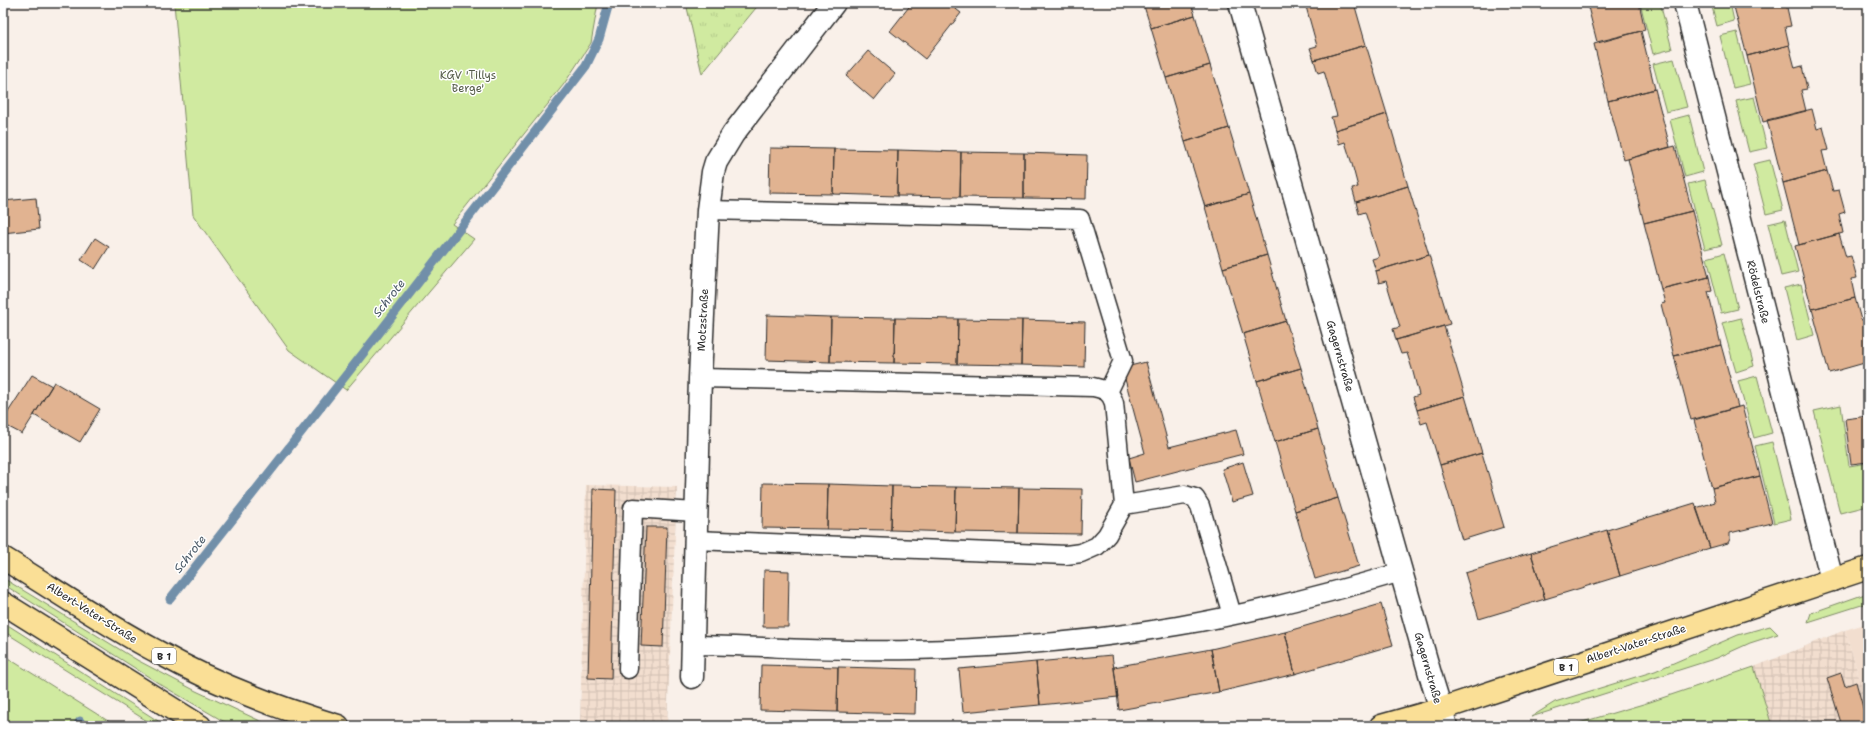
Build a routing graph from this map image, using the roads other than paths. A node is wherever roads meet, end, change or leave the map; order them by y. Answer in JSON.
{"nodes":[{"id":1,"x":834,"y":3,"type":"edge"},
{"id":2,"x":1240,"y":3,"type":"edge"},
{"id":3,"x":1685,"y":3,"type":"edge"},
{"id":4,"x":708,"y":210,"type":"junction"},
{"id":5,"x":700,"y":378,"type":"junction"},
{"id":6,"x":1108,"y":392,"type":"junction"},
{"id":7,"x":1124,"y":505,"type":"junction"},
{"id":8,"x":696,"y":512,"type":"junction"},
{"id":9,"x":695,"y":540,"type":"junction"},
{"id":10,"x":3,"y":558,"type":"edge"},
{"id":11,"x":1868,"y":568,"type":"edge"},
{"id":12,"x":1401,"y":572,"type":"junction"},
{"id":13,"x":1832,"y":580,"type":"junction"},
{"id":14,"x":3,"y":603,"type":"edge"},
{"id":15,"x":1232,"y":615,"type":"junction"},
{"id":16,"x":693,"y":645,"type":"junction"},
{"id":17,"x":628,"y":669,"type":"dead end"},
{"id":18,"x":692,"y":677,"type":"dead end"},
{"id":19,"x":1443,"y":718,"type":"edge"},
{"id":20,"x":198,"y":725,"type":"edge"},
{"id":21,"x":338,"y":726,"type":"edge"},
{"id":22,"x":1381,"y":726,"type":"edge"}],
"edges":[{"from":1,"to":4,"type":"street","name":"Motzstraße"},
{"from":2,"to":12,"type":"street","name":"Gagernstraße"},
{"from":3,"to":13,"type":"street","name":"Rödelstraße"},
{"from":4,"to":5,"type":"street","name":"Motzstraße"},
{"from":4,"to":6,"type":"lane"},
{"from":5,"to":6,"type":"lane"},
{"from":5,"to":8,"type":"street","name":"Motzstraße"},
{"from":6,"to":7,"type":"lane"},
{"from":7,"to":9,"type":"lane"},
{"from":7,"to":15,"type":"lane"},
{"from":8,"to":9,"type":"street","name":"Motzstraße"},
{"from":8,"to":17,"type":"lane"},
{"from":9,"to":16,"type":"street","name":"Motzstraße"},
{"from":10,"to":21,"type":"main road","name":"Albert-Vater-Straße","number":"B 1"},
{"from":11,"to":13,"type":"main road","name":"Albert-Vater-Straße","number":"B 1"},
{"from":12,"to":15,"type":"lane"},
{"from":12,"to":19,"type":"street","name":"Gagernstraße"},
{"from":13,"to":19,"type":"main road","name":"Albert-Vater-Straße","number":"B 1"},
{"from":14,"to":20,"type":"main road"},
{"from":15,"to":16,"type":"lane"},
{"from":16,"to":18,"type":"street","name":"Motzstraße"},
{"from":19,"to":22,"type":"main road","name":"Albert-Vater-Straße","number":"B 1"}]}
